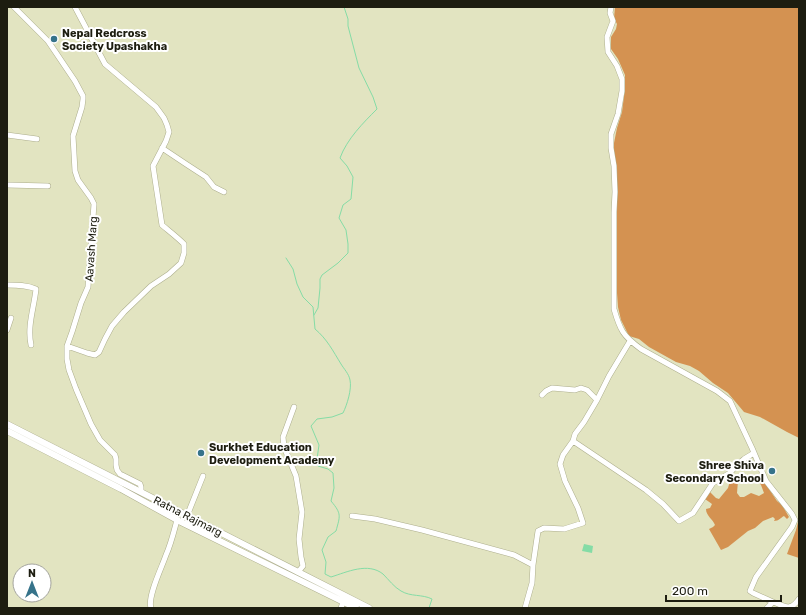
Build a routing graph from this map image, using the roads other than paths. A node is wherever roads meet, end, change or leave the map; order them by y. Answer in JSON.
{"nodes":[{"id":1,"x":14,"y":7,"type":"edge"},
{"id":2,"x":75,"y":7,"type":"edge"},
{"id":3,"x":610,"y":7,"type":"edge"},
{"id":4,"x":7,"y":135,"type":"edge"},
{"id":5,"x":38,"y":139,"type":"dead end"},
{"id":6,"x":162,"y":148,"type":"junction"},
{"id":7,"x":7,"y":185,"type":"edge"},
{"id":8,"x":48,"y":186,"type":"dead end"},
{"id":9,"x":224,"y":192,"type":"dead end"},
{"id":10,"x":7,"y":285,"type":"edge"},
{"id":11,"x":11,"y":318,"type":"dead end"},
{"id":12,"x":7,"y":330,"type":"edge"},
{"id":13,"x":630,"y":340,"type":"junction"},
{"id":14,"x":31,"y":345,"type":"dead end"},
{"id":15,"x":67,"y":346,"type":"junction"},
{"id":16,"x":542,"y":394,"type":"dead end"},
{"id":17,"x":597,"y":400,"type":"junction"},
{"id":18,"x":294,"y":408,"type":"dead end"},
{"id":19,"x":7,"y":424,"type":"edge"},
{"id":20,"x":7,"y":431,"type":"edge"},
{"id":21,"x":573,"y":441,"type":"junction"},
{"id":22,"x":754,"y":453,"type":"junction"},
{"id":23,"x":203,"y":476,"type":"dead end"},
{"id":24,"x":141,"y":492,"type":"junction"},
{"id":25,"x":187,"y":516,"type":"junction"},
{"id":26,"x":352,"y":516,"type":"dead end"},
{"id":27,"x":177,"y":520,"type":"junction"},
{"id":28,"x":533,"y":565,"type":"junction"},
{"id":29,"x":298,"y":572,"type":"junction"},
{"id":30,"x":799,"y":599,"type":"edge"},
{"id":31,"x":773,"y":602,"type":"junction"},
{"id":32,"x":342,"y":605,"type":"edge"},
{"id":33,"x":151,"y":608,"type":"edge"},
{"id":34,"x":356,"y":608,"type":"edge"},
{"id":35,"x":369,"y":608,"type":"edge"},
{"id":36,"x":525,"y":608,"type":"edge"},
{"id":37,"x":767,"y":608,"type":"edge"}],
"edges":[{"from":1,"to":15,"type":"street","name":"Aavash Marg"},
{"from":2,"to":6,"type":"street"},
{"from":3,"to":13,"type":"street"},
{"from":4,"to":5,"type":"street"},
{"from":6,"to":9,"type":"street"},
{"from":6,"to":15,"type":"street"},
{"from":7,"to":8,"type":"street"},
{"from":10,"to":14,"type":"street"},
{"from":11,"to":12,"type":"street"},
{"from":13,"to":17,"type":"street"},
{"from":13,"to":22,"type":"street"},
{"from":15,"to":24,"type":"street","name":"Aavash Marg"},
{"from":16,"to":17,"type":"street"},
{"from":17,"to":21,"type":"street"},
{"from":18,"to":29,"type":"street"},
{"from":19,"to":24,"type":"main road","name":"Ratna Rajmarg"},
{"from":20,"to":27,"type":"main road","name":"Ratna Rajmarg"},
{"from":21,"to":22,"type":"street"},
{"from":21,"to":28,"type":"street"},
{"from":22,"to":31,"type":"street"},
{"from":23,"to":25,"type":"street"},
{"from":24,"to":25,"type":"main road","name":"Ratna Rajmarg"},
{"from":25,"to":29,"type":"main road","name":"Ratna Rajmarg"},
{"from":26,"to":28,"type":"street"},
{"from":27,"to":32,"type":"main road","name":"Ratna Rajmarg"},
{"from":27,"to":33,"type":"street"},
{"from":28,"to":36,"type":"street"},
{"from":29,"to":35,"type":"main road","name":"Ratna Rajmarg"},
{"from":30,"to":31,"type":"street"},
{"from":31,"to":37,"type":"street"},
{"from":32,"to":34,"type":"main road","name":"Ratna Rajmarg"}]}
